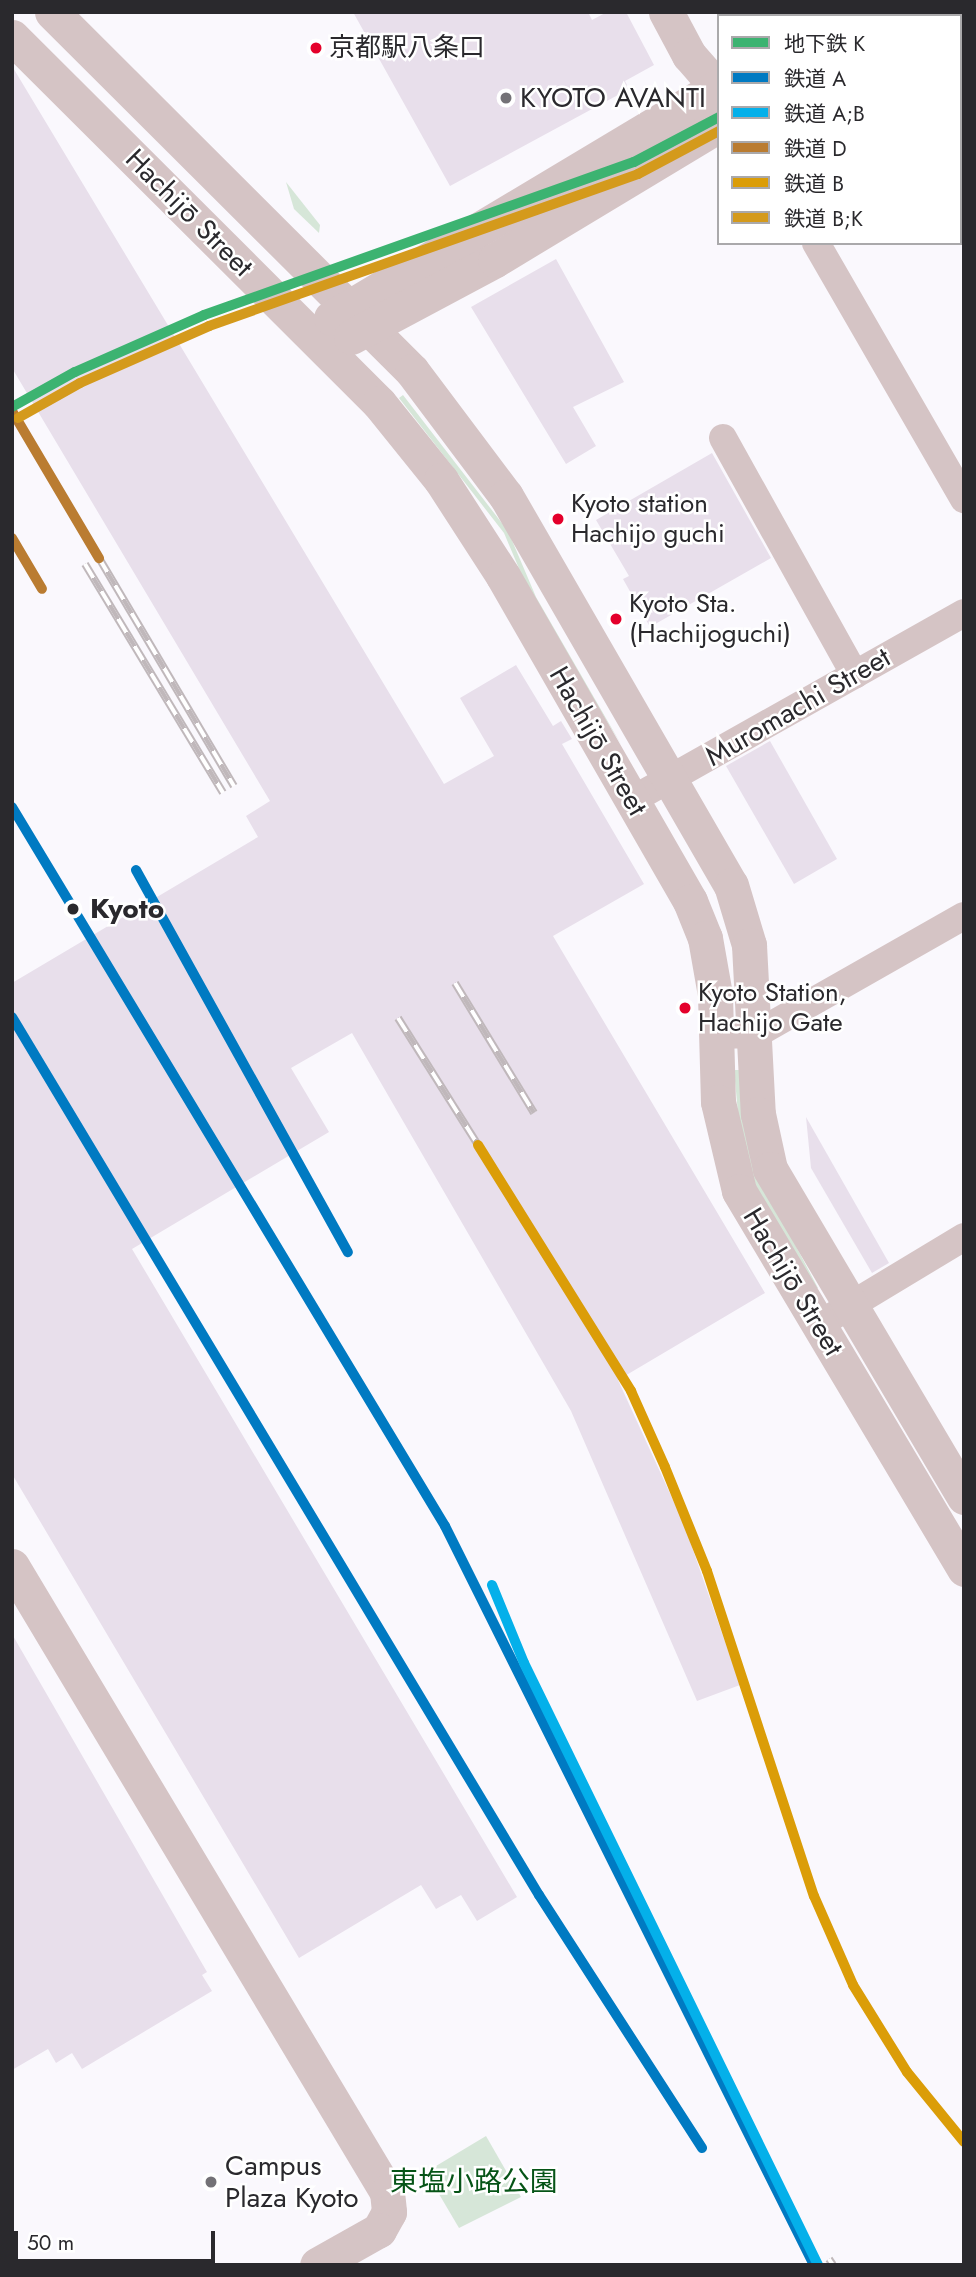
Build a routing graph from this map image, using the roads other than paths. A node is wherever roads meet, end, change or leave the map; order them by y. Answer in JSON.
{"nodes":[{"id":1,"x":52,"y":12,"type":"edge"},
{"id":2,"x":666,"y":12,"type":"edge"},
{"id":3,"x":12,"y":37,"type":"edge"},
{"id":4,"x":717,"y":87,"type":"edge"},
{"id":5,"x":717,"y":89,"type":"edge"},
{"id":6,"x":717,"y":126,"type":"edge"},
{"id":7,"x":817,"y":245,"type":"edge"},
{"id":8,"x":360,"y":319,"type":"junction"},
{"id":9,"x":307,"y":332,"type":"junction"},
{"id":10,"x":723,"y":439,"type":"dead end"},
{"id":11,"x":964,"y":499,"type":"edge"},
{"id":12,"x":964,"y":613,"type":"edge"},
{"id":13,"x":855,"y":675,"type":"junction"},
{"id":14,"x":670,"y":780,"type":"junction"},
{"id":15,"x":632,"y":800,"type":"junction"},
{"id":16,"x":964,"y":916,"type":"edge"},
{"id":17,"x":756,"y":1034,"type":"junction"},
{"id":18,"x":716,"y":1035,"type":"junction"},
{"id":19,"x":964,"y":1237,"type":"edge"},
{"id":20,"x":849,"y":1306,"type":"junction"},
{"id":21,"x":818,"y":1325,"type":"junction"},
{"id":22,"x":964,"y":1497,"type":"edge"},
{"id":23,"x":12,"y":1566,"type":"edge"},
{"id":24,"x":964,"y":1569,"type":"edge"},
{"id":25,"x":317,"y":2265,"type":"edge"}],
"edges":[{"from":1,"to":8,"type":"street","name":"Hachijō Street"},
{"from":2,"to":4,"type":"street"},
{"from":3,"to":9,"type":"street","name":"Hachijō Street"},
{"from":5,"to":8,"type":"street"},
{"from":6,"to":8,"type":"street"},
{"from":7,"to":11,"type":"street"},
{"from":8,"to":9,"type":"street"},
{"from":8,"to":14,"type":"street","name":"Hachijō Street"},
{"from":9,"to":15,"type":"street","name":"Hachijō Street"},
{"from":10,"to":13,"type":"street"},
{"from":12,"to":13,"type":"street","name":"Muromachi Street"},
{"from":13,"to":14,"type":"street","name":"Muromachi Street"},
{"from":14,"to":15,"type":"street","name":"Muromachi Street"},
{"from":14,"to":17,"type":"street","name":"Hachijō Street"},
{"from":15,"to":18,"type":"street","name":"Hachijō Street"},
{"from":16,"to":17,"type":"street"},
{"from":17,"to":18,"type":"street"},
{"from":17,"to":20,"type":"street","name":"Hachijō Street"},
{"from":18,"to":21,"type":"street","name":"Hachijō Street"},
{"from":19,"to":20,"type":"street"},
{"from":20,"to":21,"type":"street"},
{"from":20,"to":22,"type":"street","name":"Hachijō Street"},
{"from":21,"to":24,"type":"street","name":"Hachijō Street"},
{"from":23,"to":25,"type":"street"}]}
